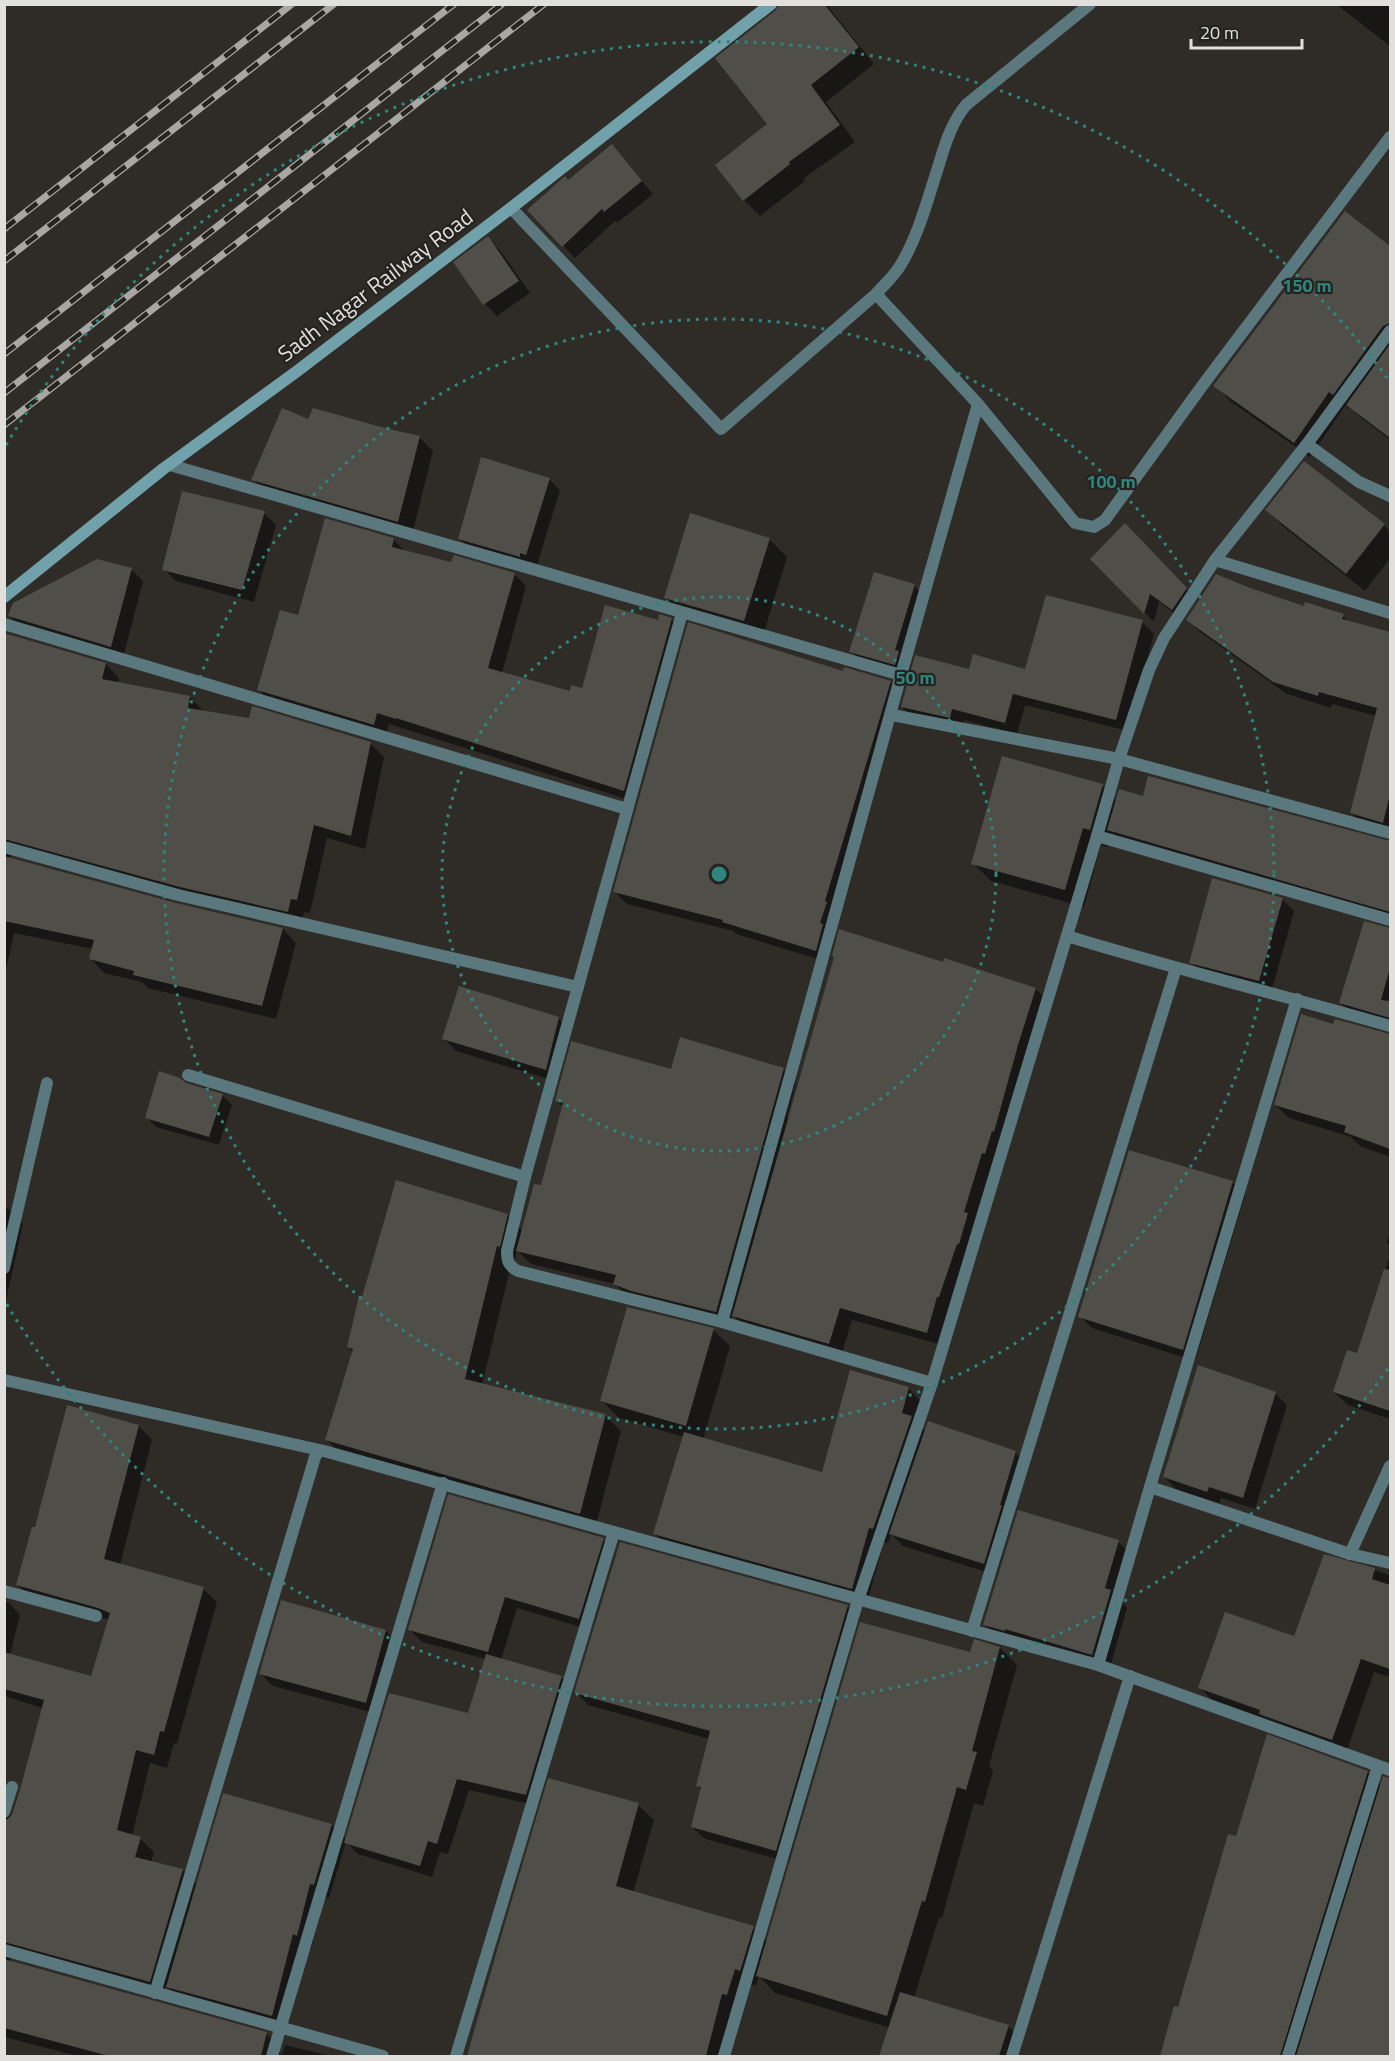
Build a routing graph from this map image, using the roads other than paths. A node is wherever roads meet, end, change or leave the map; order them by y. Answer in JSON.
{"nodes":[{"id":1,"x":771,"y":4,"type":"edge"},
{"id":2,"x":1090,"y":4,"type":"edge"},
{"id":3,"x":1390,"y":137,"type":"edge"},
{"id":4,"x":511,"y":208,"type":"junction"},
{"id":5,"x":876,"y":294,"type":"junction"},
{"id":6,"x":1390,"y":331,"type":"edge"},
{"id":7,"x":978,"y":404,"type":"junction"},
{"id":8,"x":1307,"y":444,"type":"junction"},
{"id":9,"x":170,"y":465,"type":"junction"},
{"id":10,"x":1390,"y":496,"type":"edge"},
{"id":11,"x":1215,"y":560,"type":"junction"},
{"id":12,"x":4,"y":597,"type":"edge"},
{"id":13,"x":682,"y":613,"type":"junction"},
{"id":14,"x":1390,"y":613,"type":"edge"},
{"id":15,"x":4,"y":624,"type":"edge"},
{"id":16,"x":901,"y":675,"type":"junction"},
{"id":17,"x":892,"y":715,"type":"junction"},
{"id":18,"x":1119,"y":759,"type":"junction"},
{"id":19,"x":627,"y":809,"type":"junction"},
{"id":20,"x":1390,"y":833,"type":"edge"},
{"id":21,"x":1097,"y":836,"type":"junction"},
{"id":22,"x":4,"y":847,"type":"edge"},
{"id":23,"x":1390,"y":920,"type":"edge"},
{"id":24,"x":1067,"y":936,"type":"junction"},
{"id":25,"x":1176,"y":968,"type":"junction"},
{"id":26,"x":578,"y":987,"type":"junction"},
{"id":27,"x":1298,"y":999,"type":"junction"},
{"id":28,"x":1390,"y":1026,"type":"edge"},
{"id":29,"x":188,"y":1075,"type":"dead end"},
{"id":30,"x":47,"y":1083,"type":"dead end"},
{"id":31,"x":525,"y":1177,"type":"junction"},
{"id":32,"x":4,"y":1268,"type":"edge"},
{"id":33,"x":722,"y":1322,"type":"junction"},
{"id":34,"x":4,"y":1380,"type":"edge"},
{"id":35,"x":932,"y":1383,"type":"junction"},
{"id":36,"x":321,"y":1450,"type":"junction"},
{"id":37,"x":1390,"y":1466,"type":"edge"},
{"id":38,"x":443,"y":1483,"type":"junction"},
{"id":39,"x":1150,"y":1487,"type":"junction"},
{"id":40,"x":614,"y":1532,"type":"junction"},
{"id":41,"x":1350,"y":1554,"type":"junction"},
{"id":42,"x":1390,"y":1563,"type":"edge"},
{"id":43,"x":4,"y":1591,"type":"edge"},
{"id":44,"x":858,"y":1600,"type":"junction"},
{"id":45,"x":96,"y":1616,"type":"dead end"},
{"id":46,"x":972,"y":1631,"type":"junction"},
{"id":47,"x":1098,"y":1665,"type":"junction"},
{"id":48,"x":1130,"y":1676,"type":"junction"},
{"id":49,"x":1384,"y":1768,"type":"edge"},
{"id":50,"x":12,"y":1787,"type":"dead end"},
{"id":51,"x":4,"y":1812,"type":"edge"},
{"id":52,"x":4,"y":1950,"type":"edge"},
{"id":53,"x":155,"y":1993,"type":"junction"},
{"id":54,"x":280,"y":2029,"type":"junction"},
{"id":55,"x":272,"y":2056,"type":"edge"},
{"id":56,"x":383,"y":2056,"type":"edge"},
{"id":57,"x":456,"y":2056,"type":"edge"},
{"id":58,"x":724,"y":2056,"type":"edge"},
{"id":59,"x":1012,"y":2056,"type":"edge"},
{"id":60,"x":1288,"y":2056,"type":"edge"}],
"edges":[{"from":1,"to":4,"type":"street","name":"Sadh Nagar Railway Road"},
{"from":2,"to":5,"type":"street"},
{"from":3,"to":7,"type":"street"},
{"from":4,"to":5,"type":"street"},
{"from":4,"to":9,"type":"street","name":"Sadh Nagar Railway Road"},
{"from":5,"to":7,"type":"street"},
{"from":6,"to":8,"type":"street"},
{"from":7,"to":16,"type":"street"},
{"from":8,"to":10,"type":"street"},
{"from":8,"to":11,"type":"street"},
{"from":9,"to":12,"type":"street","name":"Sadh Nagar Railway Road"},
{"from":9,"to":13,"type":"street"},
{"from":11,"to":14,"type":"street"},
{"from":11,"to":18,"type":"street"},
{"from":13,"to":16,"type":"street"},
{"from":13,"to":19,"type":"street"},
{"from":15,"to":19,"type":"street"},
{"from":16,"to":17,"type":"street"},
{"from":17,"to":18,"type":"street"},
{"from":17,"to":33,"type":"street"},
{"from":18,"to":20,"type":"street"},
{"from":18,"to":21,"type":"street"},
{"from":19,"to":26,"type":"street"},
{"from":21,"to":23,"type":"street"},
{"from":21,"to":24,"type":"street"},
{"from":22,"to":26,"type":"street"},
{"from":24,"to":25,"type":"street"},
{"from":24,"to":35,"type":"street"},
{"from":25,"to":27,"type":"street"},
{"from":25,"to":46,"type":"street"},
{"from":26,"to":31,"type":"street"},
{"from":27,"to":28,"type":"street"},
{"from":27,"to":39,"type":"street"},
{"from":29,"to":31,"type":"street"},
{"from":30,"to":32,"type":"street"},
{"from":31,"to":33,"type":"street"},
{"from":33,"to":35,"type":"street"},
{"from":34,"to":36,"type":"street"},
{"from":35,"to":44,"type":"street"},
{"from":36,"to":38,"type":"street"},
{"from":36,"to":53,"type":"street"},
{"from":37,"to":41,"type":"street"},
{"from":38,"to":40,"type":"street"},
{"from":38,"to":54,"type":"street"},
{"from":39,"to":41,"type":"street"},
{"from":39,"to":47,"type":"street"},
{"from":40,"to":44,"type":"street"},
{"from":40,"to":57,"type":"street"},
{"from":41,"to":42,"type":"street"},
{"from":43,"to":45,"type":"street"},
{"from":44,"to":46,"type":"street"},
{"from":44,"to":58,"type":"street"},
{"from":46,"to":47,"type":"street"},
{"from":47,"to":48,"type":"street"},
{"from":48,"to":49,"type":"street"},
{"from":48,"to":59,"type":"street"},
{"from":49,"to":60,"type":"street"},
{"from":50,"to":51,"type":"street"},
{"from":52,"to":53,"type":"street"},
{"from":53,"to":54,"type":"street"},
{"from":54,"to":55,"type":"street"},
{"from":54,"to":56,"type":"street"}]}
